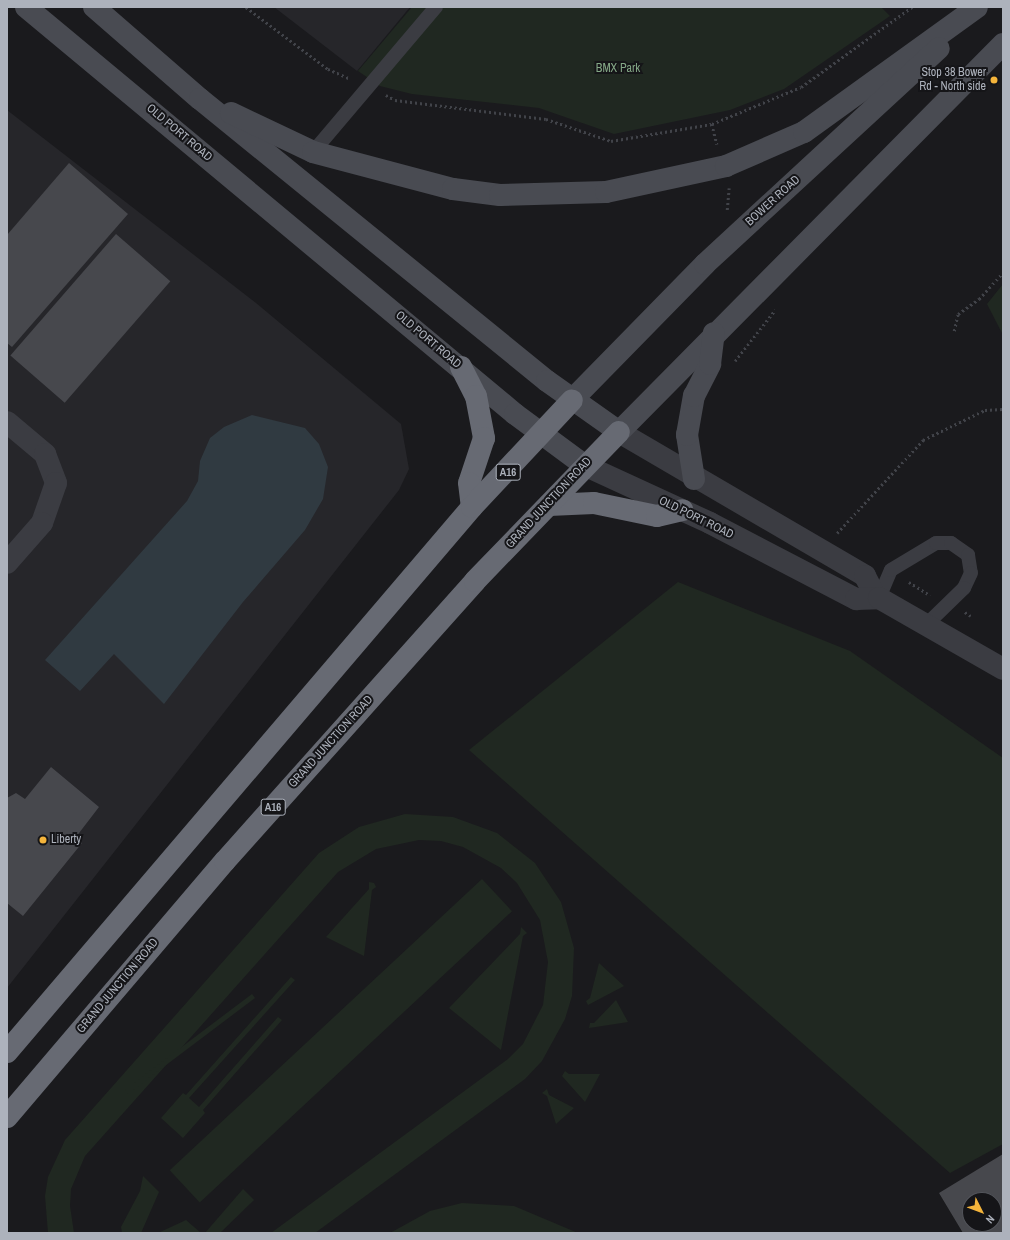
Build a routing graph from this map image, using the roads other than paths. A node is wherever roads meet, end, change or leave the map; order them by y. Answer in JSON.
{"nodes":[{"id":1,"x":27,"y":7,"type":"edge"},
{"id":2,"x":94,"y":7,"type":"edge"},
{"id":3,"x":436,"y":7,"type":"edge"},
{"id":4,"x":978,"y":7,"type":"edge"},
{"id":5,"x":1003,"y":44,"type":"edge"},
{"id":6,"x":200,"y":99,"type":"junction"},
{"id":7,"x":313,"y":152,"type":"junction"},
{"id":8,"x":714,"y":333,"type":"junction"},
{"id":9,"x":461,"y":367,"type":"junction"},
{"id":10,"x":572,"y":400,"type":"junction"},
{"id":11,"x":7,"y":422,"type":"edge"},
{"id":12,"x":619,"y":432,"type":"junction"},
{"id":13,"x":541,"y":435,"type":"junction"},
{"id":14,"x":584,"y":465,"type":"junction"},
{"id":15,"x":694,"y":479,"type":"junction"},
{"id":16,"x":549,"y":505,"type":"junction"},
{"id":17,"x":472,"y":506,"type":"junction"},
{"id":18,"x":682,"y":510,"type":"junction"},
{"id":19,"x":7,"y":563,"type":"edge"},
{"id":20,"x":877,"y":597,"type":"junction"},
{"id":21,"x":927,"y":624,"type":"junction"},
{"id":22,"x":1003,"y":669,"type":"edge"},
{"id":23,"x":7,"y":1052,"type":"edge"},
{"id":24,"x":7,"y":1117,"type":"edge"}],
"edges":[{"from":1,"to":9,"type":"main road","name":"OLD PORT ROAD"},
{"from":2,"to":6,"type":"main road"},
{"from":3,"to":7,"type":"lane"},
{"from":4,"to":7,"type":"main road"},
{"from":4,"to":10,"type":"main road","name":"BOWER ROAD","number":"A16"},
{"from":5,"to":8,"type":"main road","number":"A16"},
{"from":6,"to":7,"type":"main road"},
{"from":6,"to":10,"type":"main road"},
{"from":8,"to":12,"type":"main road","number":"A16"},
{"from":8,"to":15,"type":"main road"},
{"from":9,"to":13,"type":"main road","name":"OLD PORT ROAD"},
{"from":9,"to":17,"type":"highway"},
{"from":10,"to":12,"type":"main road"},
{"from":10,"to":13,"type":"highway","number":"A16"},
{"from":11,"to":19,"type":"street"},
{"from":12,"to":14,"type":"highway","name":"GRAND JUNCTION ROAD","number":"A16"},
{"from":12,"to":15,"type":"street"},
{"from":13,"to":14,"type":"main road","name":"OLD PORT ROAD"},
{"from":13,"to":17,"type":"highway","number":"A16"},
{"from":14,"to":16,"type":"highway","name":"GRAND JUNCTION ROAD","number":"A16"},
{"from":14,"to":18,"type":"street","name":"OLD PORT ROAD"},
{"from":15,"to":20,"type":"street"},
{"from":16,"to":18,"type":"highway"},
{"from":16,"to":24,"type":"highway","name":"GRAND JUNCTION ROAD","number":"A16"},
{"from":17,"to":23,"type":"highway","number":"A16"},
{"from":18,"to":20,"type":"street","name":"OLD PORT ROAD"},
{"from":20,"to":21,"type":"street"},
{"from":20,"to":21,"type":"lane"},
{"from":21,"to":22,"type":"street"}]}
